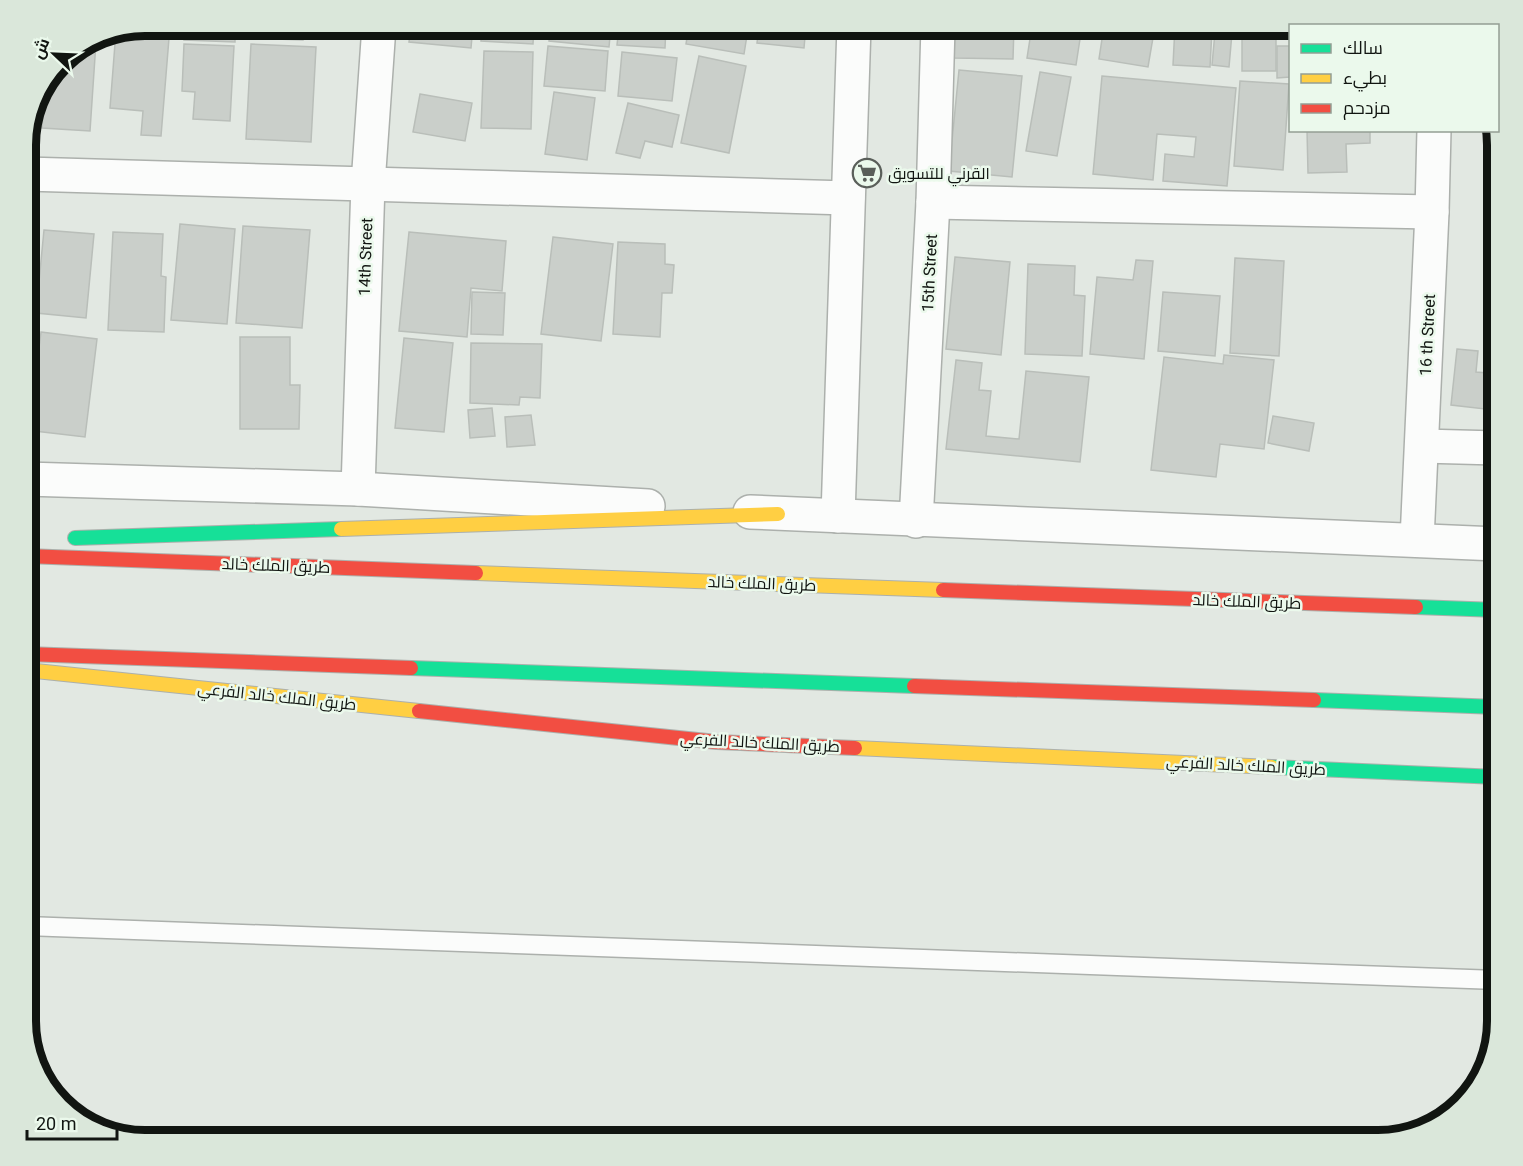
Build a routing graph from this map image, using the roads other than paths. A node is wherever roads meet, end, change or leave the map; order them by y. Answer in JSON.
{"nodes":[{"id":1,"x":378,"y":36,"type":"edge"},
{"id":2,"x":854,"y":36,"type":"edge"},
{"id":3,"x":938,"y":36,"type":"edge"},
{"id":4,"x":1434,"y":132,"type":"edge"},
{"id":5,"x":36,"y":174,"type":"edge"},
{"id":6,"x":368,"y":184,"type":"junction"},
{"id":7,"x":848,"y":198,"type":"junction"},
{"id":8,"x":933,"y":202,"type":"junction"},
{"id":9,"x":1432,"y":212,"type":"junction"},
{"id":10,"x":1422,"y":446,"type":"junction"},
{"id":11,"x":1487,"y":448,"type":"edge"},
{"id":12,"x":36,"y":479,"type":"edge"},
{"id":13,"x":358,"y":489,"type":"junction"},
{"id":14,"x":778,"y":514,"type":"junction"},
{"id":15,"x":838,"y":516,"type":"junction"},
{"id":16,"x":916,"y":520,"type":"junction"},
{"id":17,"x":62,"y":538,"type":"dead end"},
{"id":18,"x":1417,"y":540,"type":"junction"},
{"id":19,"x":1487,"y":544,"type":"edge"},
{"id":20,"x":36,"y":556,"type":"edge"},
{"id":21,"x":1487,"y":610,"type":"edge"},
{"id":22,"x":36,"y":654,"type":"edge"},
{"id":23,"x":36,"y":671,"type":"edge"},
{"id":24,"x":1487,"y":707,"type":"edge"},
{"id":25,"x":1487,"y":777,"type":"edge"},
{"id":26,"x":36,"y":926,"type":"edge"},
{"id":27,"x":1487,"y":980,"type":"edge"}],
"edges":[{"from":1,"to":6,"type":"street","name":"14th Street"},
{"from":2,"to":7,"type":"street"},
{"from":3,"to":8,"type":"street","name":"15th Street"},
{"from":4,"to":9,"type":"street","name":"16 th Street"},
{"from":5,"to":6,"type":"street"},
{"from":6,"to":7,"type":"street"},
{"from":6,"to":13,"type":"street","name":"14th Street"},
{"from":7,"to":15,"type":"street"},
{"from":8,"to":9,"type":"street"},
{"from":8,"to":16,"type":"street","name":"15th Street"},
{"from":9,"to":10,"type":"street","name":"16 th Street"},
{"from":10,"to":11,"type":"street"},
{"from":10,"to":18,"type":"street","name":"16 th Street"},
{"from":12,"to":13,"type":"street"},
{"from":13,"to":14,"type":"street"},
{"from":14,"to":15,"type":"street"},
{"from":14,"to":17,"type":"main road"},
{"from":15,"to":16,"type":"street"},
{"from":16,"to":18,"type":"street"},
{"from":18,"to":19,"type":"street"},
{"from":20,"to":21,"type":"main road","name":"طريق الملك خالد"},
{"from":22,"to":24,"type":"main road"},
{"from":23,"to":25,"type":"main road","name":"طريق الملك خالد الفرعي"},
{"from":26,"to":27,"type":"lane"}]}
